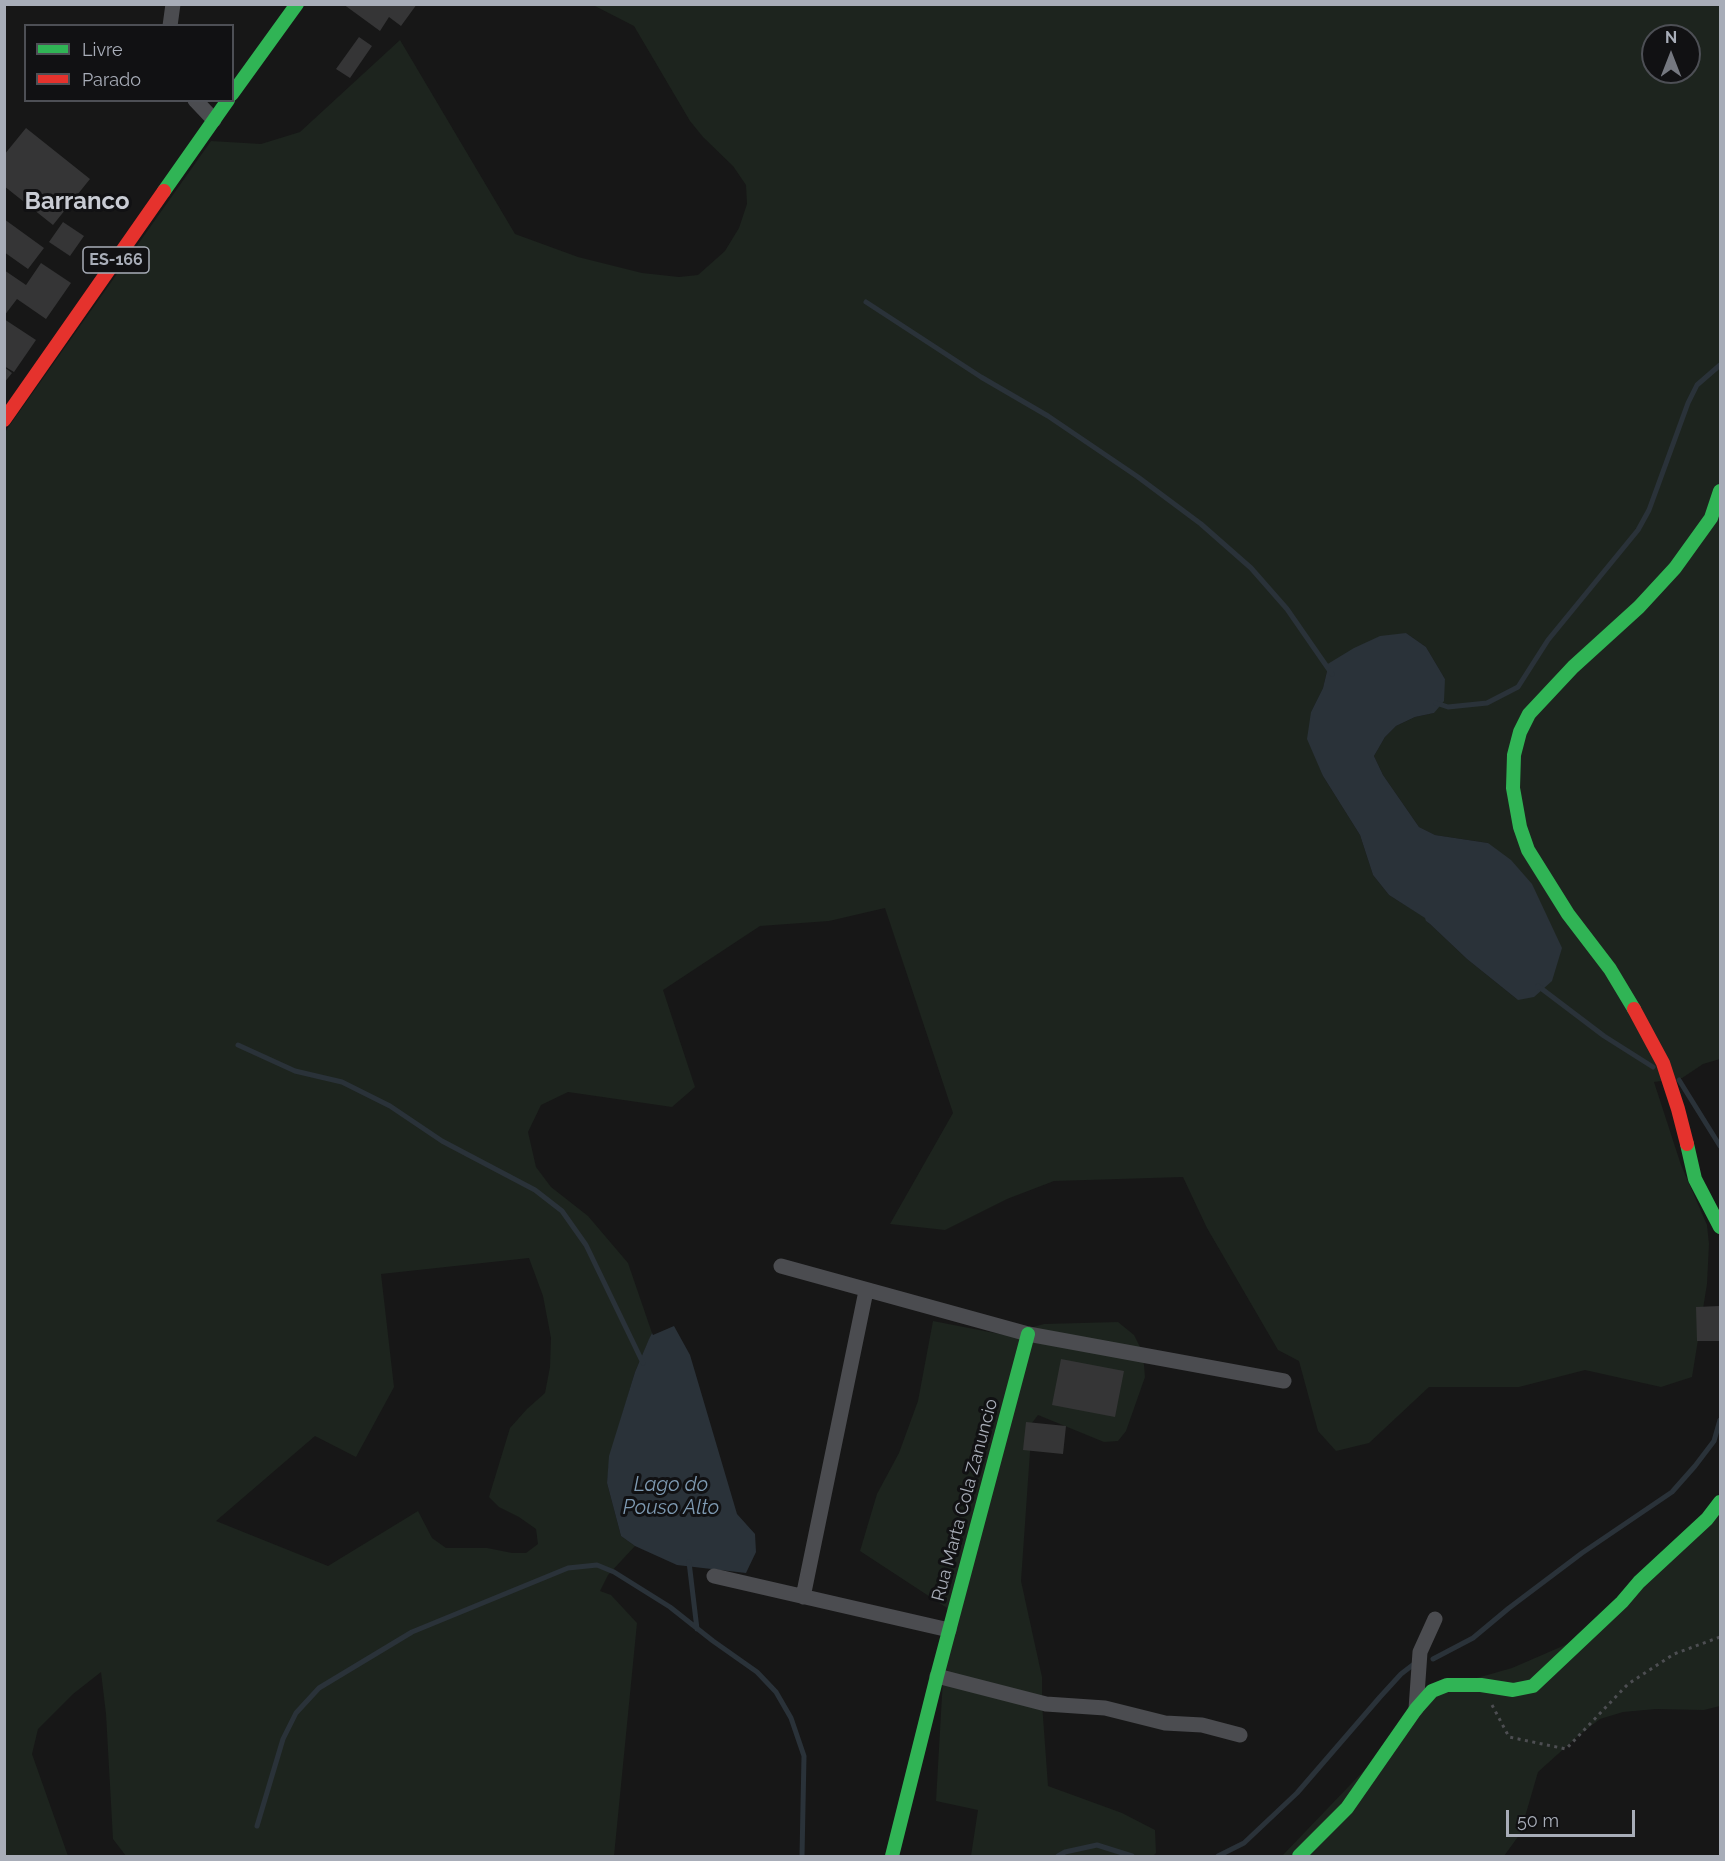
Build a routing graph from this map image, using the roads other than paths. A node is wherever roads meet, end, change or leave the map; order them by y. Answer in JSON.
{"nodes":[{"id":1,"x":173,"y":4,"type":"edge"},
{"id":2,"x":297,"y":4,"type":"edge"},
{"id":3,"x":170,"y":24,"type":"edge"},
{"id":4,"x":234,"y":91,"type":"edge"},
{"id":5,"x":197,"y":102,"type":"edge"},
{"id":6,"x":227,"y":102,"type":"edge"},
{"id":7,"x":214,"y":120,"type":"junction"},
{"id":8,"x":4,"y":420,"type":"edge"},
{"id":9,"x":1720,"y":491,"type":"edge"},
{"id":10,"x":1720,"y":1227,"type":"edge"},
{"id":11,"x":781,"y":1266,"type":"dead end"},
{"id":12,"x":866,"y":1291,"type":"junction"},
{"id":13,"x":1028,"y":1334,"type":"junction"},
{"id":14,"x":1284,"y":1381,"type":"dead end"},
{"id":15,"x":1720,"y":1502,"type":"edge"},
{"id":16,"x":714,"y":1576,"type":"dead end"},
{"id":17,"x":803,"y":1597,"type":"junction"},
{"id":18,"x":1435,"y":1619,"type":"dead end"},
{"id":19,"x":949,"y":1630,"type":"junction"},
{"id":20,"x":937,"y":1676,"type":"junction"},
{"id":21,"x":1416,"y":1709,"type":"junction"},
{"id":22,"x":1240,"y":1735,"type":"dead end"},
{"id":23,"x":892,"y":1857,"type":"edge"},
{"id":24,"x":1299,"y":1857,"type":"edge"}],
"edges":[{"from":1,"to":3,"type":"street"},
{"from":2,"to":4,"type":"street"},
{"from":5,"to":7,"type":"street"},
{"from":6,"to":7,"type":"street","number":"ES-166"},
{"from":7,"to":8,"type":"street","number":"ES-166"},
{"from":9,"to":10,"type":"street"},
{"from":11,"to":12,"type":"street"},
{"from":12,"to":13,"type":"street"},
{"from":12,"to":17,"type":"street"},
{"from":13,"to":14,"type":"street"},
{"from":13,"to":19,"type":"street","name":"Rua Marta Cola Zanuncio"},
{"from":15,"to":21,"type":"street"},
{"from":16,"to":17,"type":"street"},
{"from":17,"to":19,"type":"street"},
{"from":18,"to":21,"type":"street"},
{"from":19,"to":20,"type":"street","name":"Rua Marta Cola Zanuncio"},
{"from":20,"to":22,"type":"street"},
{"from":20,"to":23,"type":"street","name":"Rua Marta Cola Zanuncio"},
{"from":21,"to":24,"type":"street"}]}
